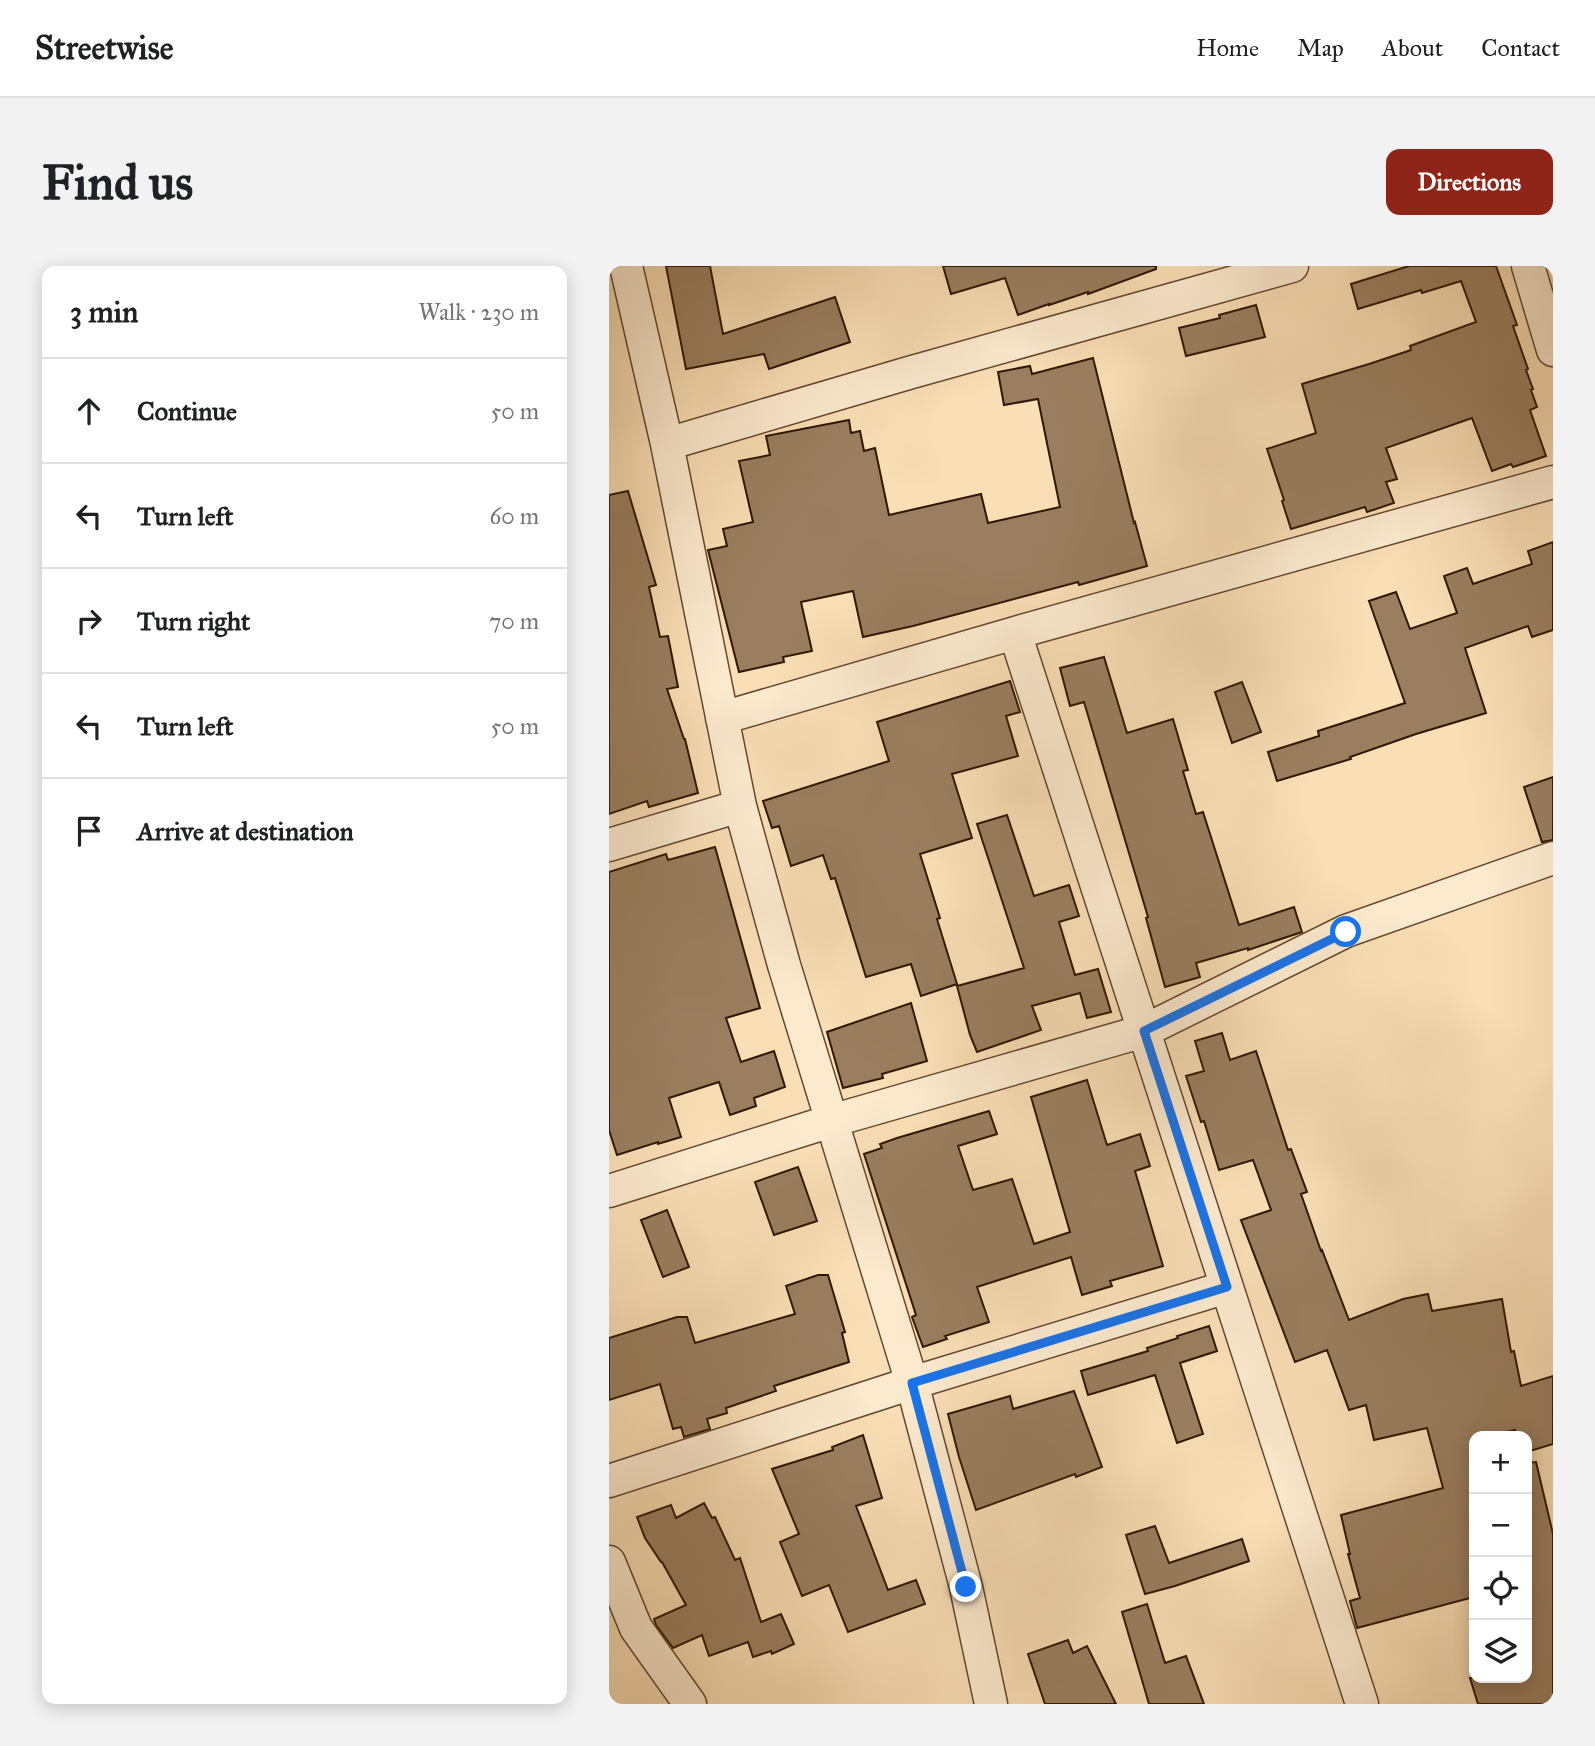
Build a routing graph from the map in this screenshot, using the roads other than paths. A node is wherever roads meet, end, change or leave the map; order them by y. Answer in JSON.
{"nodes":[{"id":1,"x":626,"y":266,"type":"edge"},
{"id":2,"x":1292,"y":266,"type":"edge"},
{"id":3,"x":1528,"y":266,"type":"edge"},
{"id":4,"x":1553,"y":350,"type":"edge"},
{"id":5,"x":667,"y":444,"type":"junction"},
{"id":6,"x":1553,"y":482,"type":"edge"},
{"id":7,"x":1015,"y":633,"type":"junction"},
{"id":8,"x":722,"y":718,"type":"junction"},
{"id":9,"x":740,"y":806,"type":"junction"},
{"id":10,"x":609,"y":845,"type":"edge"},
{"id":11,"x":1553,"y":858,"type":"edge"},
{"id":12,"x":1144,"y":1031,"type":"junction"},
{"id":13,"x":831,"y":1121,"type":"junction"},
{"id":14,"x":609,"y":1191,"type":"edge"},
{"id":15,"x":1227,"y":1287,"type":"junction"},
{"id":16,"x":912,"y":1383,"type":"junction"},
{"id":17,"x":609,"y":1481,"type":"edge"},
{"id":18,"x":609,"y":1562,"type":"edge"},
{"id":19,"x":690,"y":1704,"type":"edge"},
{"id":20,"x":991,"y":1704,"type":"edge"},
{"id":21,"x":1362,"y":1704,"type":"edge"}],
"edges":[{"from":1,"to":5,"type":"street"},
{"from":2,"to":5,"type":"street"},
{"from":3,"to":4,"type":"street"},
{"from":5,"to":8,"type":"street"},
{"from":6,"to":7,"type":"street"},
{"from":7,"to":8,"type":"street"},
{"from":7,"to":12,"type":"street"},
{"from":8,"to":9,"type":"street"},
{"from":9,"to":10,"type":"street"},
{"from":9,"to":13,"type":"street"},
{"from":11,"to":12,"type":"street"},
{"from":12,"to":13,"type":"street"},
{"from":12,"to":15,"type":"street"},
{"from":13,"to":14,"type":"street"},
{"from":13,"to":16,"type":"street"},
{"from":15,"to":16,"type":"street"},
{"from":15,"to":21,"type":"street"},
{"from":16,"to":17,"type":"street"},
{"from":16,"to":20,"type":"street"},
{"from":18,"to":19,"type":"street"}]}
